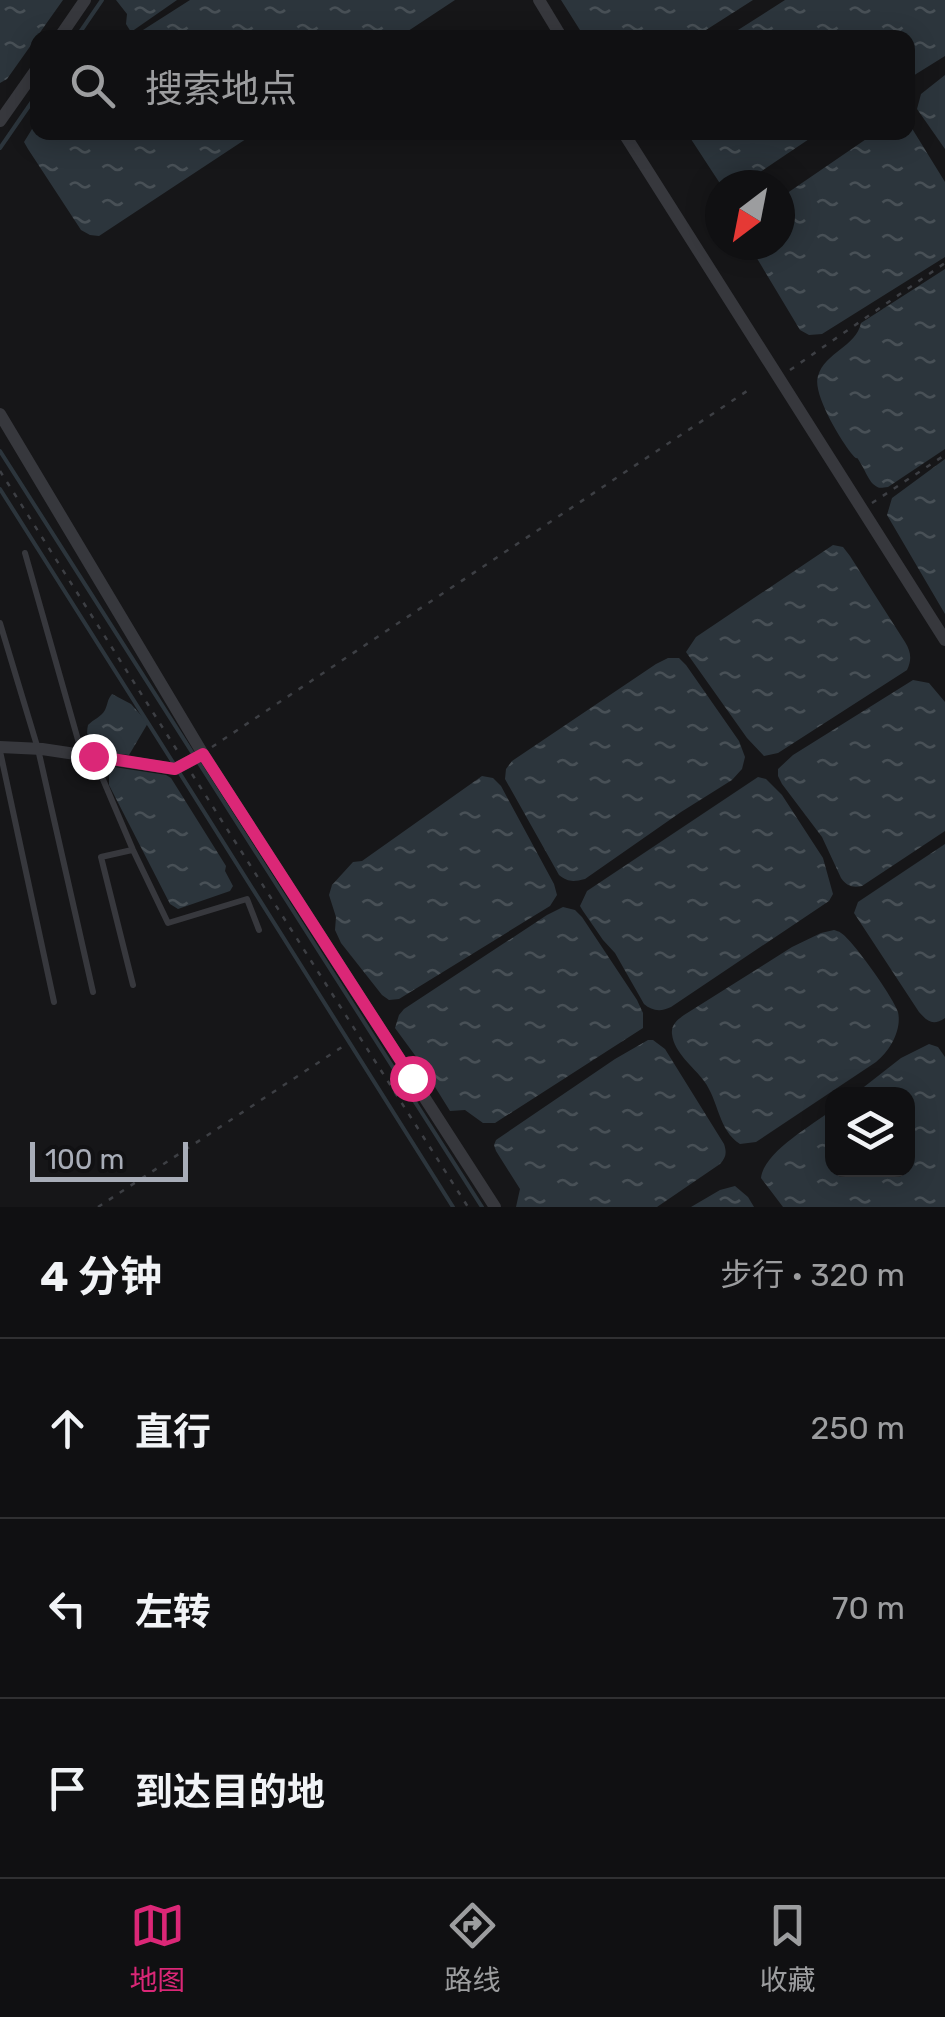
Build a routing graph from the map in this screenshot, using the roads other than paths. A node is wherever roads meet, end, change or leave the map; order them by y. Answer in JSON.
{"nodes":[{"id":1,"x":85,"y":0,"type":"edge"},
{"id":2,"x":538,"y":0,"type":"edge"},
{"id":3,"x":64,"y":30,"type":"edge"},
{"id":4,"x":557,"y":30,"type":"edge"},
{"id":5,"x":30,"y":78,"type":"edge"},
{"id":6,"x":0,"y":120,"type":"edge"},
{"id":7,"x":628,"y":140,"type":"edge"},
{"id":8,"x":0,"y":414,"type":"edge"},
{"id":9,"x":26,"y":553,"type":"dead end"},
{"id":10,"x":0,"y":623,"type":"edge"},
{"id":11,"x":945,"y":640,"type":"edge"},
{"id":12,"x":38,"y":748,"type":"junction"},
{"id":13,"x":0,"y":749,"type":"edge"},
{"id":14,"x":88,"y":756,"type":"junction"},
{"id":15,"x":189,"y":761,"type":"junction"},
{"id":16,"x":132,"y":850,"type":"junction"},
{"id":17,"x":260,"y":930,"type":"dead end"},
{"id":18,"x":133,"y":985,"type":"dead end"},
{"id":19,"x":94,"y":992,"type":"dead end"},
{"id":20,"x":54,"y":1002,"type":"dead end"},
{"id":21,"x":495,"y":1207,"type":"edge"}],
"edges":[{"from":1,"to":3,"type":"street"},
{"from":2,"to":4,"type":"street"},
{"from":5,"to":6,"type":"street"},
{"from":7,"to":11,"type":"street"},
{"from":8,"to":15,"type":"street"},
{"from":9,"to":14,"type":"lane"},
{"from":10,"to":12,"type":"lane"},
{"from":12,"to":13,"type":"street"},
{"from":12,"to":14,"type":"street"},
{"from":12,"to":19,"type":"lane"},
{"from":13,"to":20,"type":"lane"},
{"from":14,"to":15,"type":"street"},
{"from":14,"to":16,"type":"lane"},
{"from":15,"to":21,"type":"street"},
{"from":16,"to":17,"type":"lane"},
{"from":16,"to":18,"type":"lane"}]}
